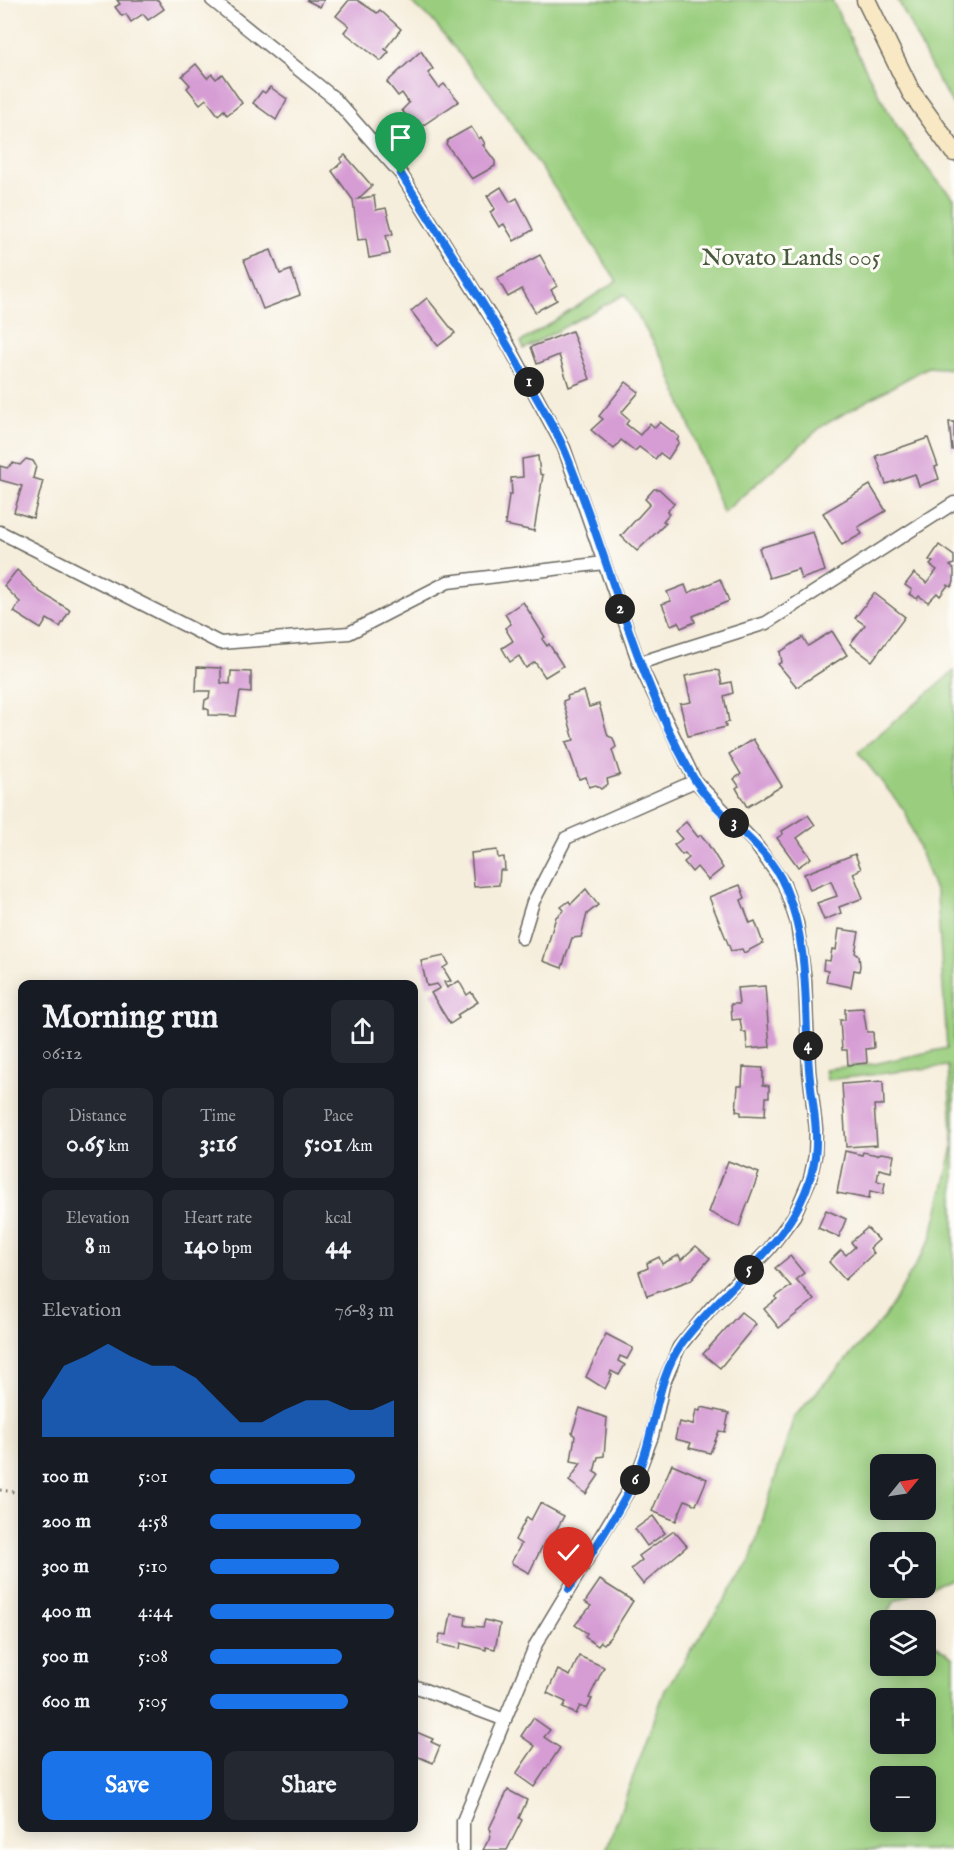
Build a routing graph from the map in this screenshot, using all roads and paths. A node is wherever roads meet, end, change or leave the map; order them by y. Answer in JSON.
{"nodes":[{"id":1,"x":212,"y":0,"type":"edge"},
{"id":2,"x":866,"y":0,"type":"edge"},
{"id":3,"x":954,"y":152,"type":"edge"},
{"id":4,"x":954,"y":503,"type":"edge"},
{"id":5,"x":0,"y":532,"type":"edge"},
{"id":6,"x":604,"y":564,"type":"junction"},
{"id":7,"x":639,"y":663,"type":"junction"},
{"id":8,"x":694,"y":781,"type":"junction"},
{"id":9,"x":522,"y":938,"type":"dead end"},
{"id":10,"x":0,"y":1490,"type":"edge"},
{"id":11,"x":18,"y":1492,"type":"edge"},
{"id":12,"x":418,"y":1687,"type":"edge"},
{"id":13,"x":505,"y":1720,"type":"junction"},
{"id":14,"x":463,"y":1850,"type":"edge"}],
"edges":[{"from":1,"to":6,"type":"street"},
{"from":2,"to":3,"type":"street"},
{"from":4,"to":7,"type":"street"},
{"from":5,"to":6,"type":"street"},
{"from":6,"to":7,"type":"street"},
{"from":7,"to":8,"type":"street"},
{"from":8,"to":9,"type":"street"},
{"from":8,"to":13,"type":"street"},
{"from":10,"to":11,"type":"path"},
{"from":12,"to":13,"type":"street"},
{"from":13,"to":14,"type":"street"}]}
